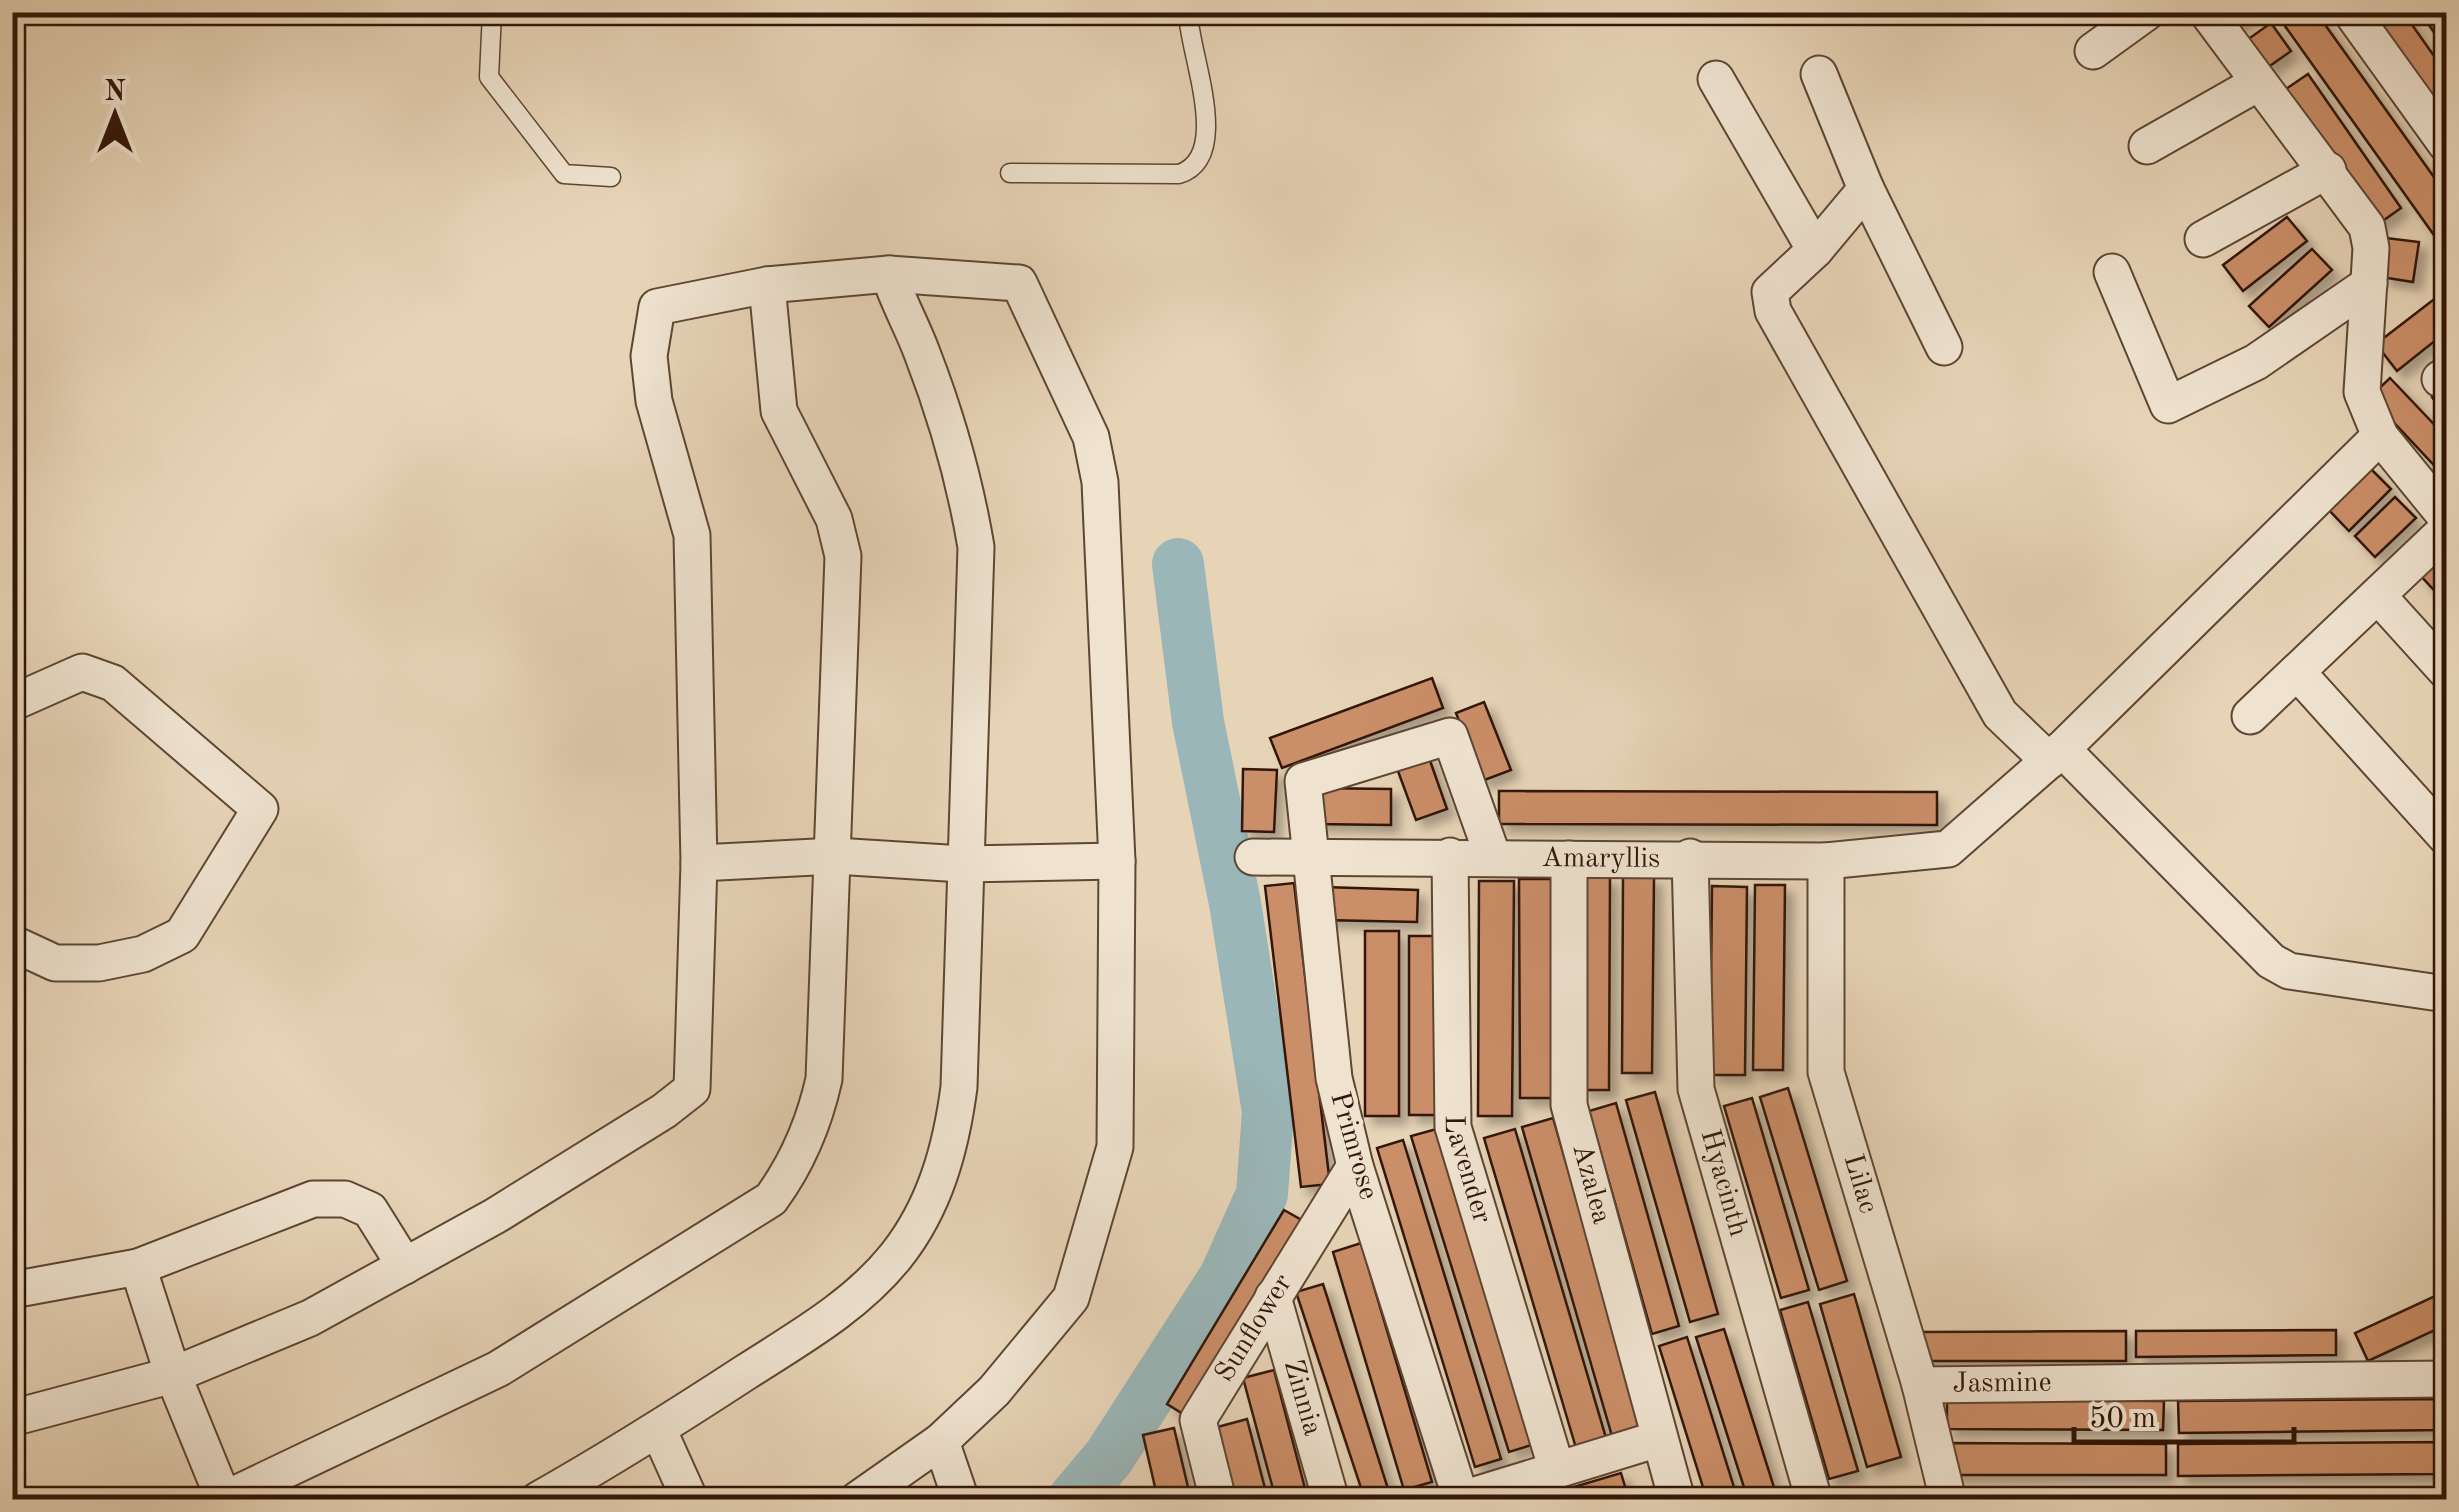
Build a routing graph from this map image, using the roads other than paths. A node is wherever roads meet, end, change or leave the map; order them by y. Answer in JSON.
{"nodes":[{"id":1,"x":492,"y":12,"type":"edge"},
{"id":2,"x":1188,"y":12,"type":"edge"},
{"id":3,"x":2146,"y":12,"type":"edge"},
{"id":4,"x":2207,"y":12,"type":"edge"},
{"id":5,"x":2351,"y":12,"type":"edge"},
{"id":6,"x":2093,"y":51,"type":"dead end"},
{"id":7,"x":1819,"y":74,"type":"dead end"},
{"id":8,"x":1716,"y":78,"type":"dead end"},
{"id":9,"x":2258,"y":83,"type":"junction"},
{"id":10,"x":2446,"y":144,"type":"edge"},
{"id":11,"x":2147,"y":146,"type":"dead end"},
{"id":12,"x":2328,"y":170,"type":"junction"},
{"id":13,"x":1010,"y":173,"type":"dead end"},
{"id":14,"x":612,"y":177,"type":"dead end"},
{"id":15,"x":1866,"y":189,"type":"junction"},
{"id":16,"x":2203,"y":238,"type":"dead end"},
{"id":17,"x":1814,"y":250,"type":"junction"},
{"id":18,"x":2112,"y":272,"type":"dead end"},
{"id":19,"x":890,"y":274,"type":"junction"},
{"id":20,"x":2369,"y":284,"type":"junction"},
{"id":21,"x":767,"y":285,"type":"junction"},
{"id":22,"x":1944,"y":347,"type":"dead end"},
{"id":23,"x":2380,"y":436,"type":"junction"},
{"id":24,"x":2446,"y":517,"type":"edge"},
{"id":25,"x":2446,"y":530,"type":"edge"},
{"id":26,"x":2379,"y":596,"type":"junction"},
{"id":27,"x":2446,"y":671,"type":"edge"},
{"id":28,"x":2298,"y":673,"type":"junction"},
{"id":29,"x":12,"y":704,"type":"edge"},
{"id":30,"x":2250,"y":716,"type":"dead end"},
{"id":31,"x":2055,"y":755,"type":"junction"},
{"id":32,"x":2446,"y":837,"type":"edge"},
{"id":33,"x":1310,"y":855,"type":"junction"},
{"id":34,"x":835,"y":856,"type":"junction"},
{"id":35,"x":1450,"y":856,"type":"junction"},
{"id":36,"x":1494,"y":857,"type":"junction"},
{"id":37,"x":1254,"y":858,"type":"dead end"},
{"id":38,"x":1690,"y":858,"type":"junction"},
{"id":39,"x":1569,"y":859,"type":"junction"},
{"id":40,"x":1117,"y":861,"type":"junction"},
{"id":41,"x":1826,"y":861,"type":"junction"},
{"id":42,"x":699,"y":863,"type":"junction"},
{"id":43,"x":963,"y":864,"type":"junction"},
{"id":44,"x":12,"y":943,"type":"edge"},
{"id":45,"x":2446,"y":994,"type":"edge"},
{"id":46,"x":1356,"y":1166,"type":"junction"},
{"id":47,"x":405,"y":1266,"type":"junction"},
{"id":48,"x":138,"y":1267,"type":"junction"},
{"id":49,"x":12,"y":1290,"type":"edge"},
{"id":50,"x":1273,"y":1298,"type":"junction"},
{"id":51,"x":2446,"y":1357,"type":"edge"},
{"id":52,"x":173,"y":1376,"type":"junction"},
{"id":53,"x":2401,"y":1379,"type":"junction"},
{"id":54,"x":2446,"y":1379,"type":"edge"},
{"id":55,"x":1920,"y":1385,"type":"junction"},
{"id":56,"x":12,"y":1418,"type":"edge"},
{"id":57,"x":658,"y":1428,"type":"junction"},
{"id":58,"x":1658,"y":1439,"type":"junction"},
{"id":59,"x":941,"y":1441,"type":"junction"},
{"id":60,"x":1557,"y":1470,"type":"junction"},
{"id":61,"x":224,"y":1499,"type":"edge"},
{"id":62,"x":1460,"y":1499,"type":"edge"},
{"id":63,"x":538,"y":1500,"type":"edge"},
{"id":64,"x":690,"y":1500,"type":"edge"},
{"id":65,"x":857,"y":1500,"type":"edge"},
{"id":66,"x":961,"y":1500,"type":"edge"},
{"id":67,"x":1218,"y":1500,"type":"edge"},
{"id":68,"x":1331,"y":1500,"type":"edge"},
{"id":69,"x":1677,"y":1500,"type":"edge"},
{"id":70,"x":1814,"y":1500,"type":"edge"},
{"id":71,"x":1948,"y":1500,"type":"edge"}],
"edges":[{"from":1,"to":14,"type":"lane"},
{"from":2,"to":13,"type":"lane"},
{"from":3,"to":6,"type":"street"},
{"from":4,"to":9,"type":"street"},
{"from":5,"to":10,"type":"street"},
{"from":7,"to":15,"type":"street"},
{"from":8,"to":17,"type":"street"},
{"from":9,"to":11,"type":"street"},
{"from":9,"to":12,"type":"street"},
{"from":12,"to":16,"type":"street"},
{"from":12,"to":20,"type":"street"},
{"from":15,"to":17,"type":"street"},
{"from":15,"to":22,"type":"street"},
{"from":17,"to":31,"type":"street"},
{"from":18,"to":20,"type":"street"},
{"from":19,"to":21,"type":"street"},
{"from":19,"to":40,"type":"street"},
{"from":19,"to":43,"type":"street"},
{"from":20,"to":23,"type":"street"},
{"from":21,"to":34,"type":"street"},
{"from":21,"to":42,"type":"street"},
{"from":23,"to":24,"type":"street"},
{"from":23,"to":31,"type":"street"},
{"from":25,"to":26,"type":"street"},
{"from":26,"to":27,"type":"street"},
{"from":26,"to":28,"type":"street"},
{"from":28,"to":30,"type":"street"},
{"from":28,"to":32,"type":"street"},
{"from":29,"to":44,"type":"street"},
{"from":31,"to":41,"type":"street","name":"Amaryllis"},
{"from":31,"to":45,"type":"street"},
{"from":33,"to":35,"type":"street","name":"Amaryllis"},
{"from":33,"to":36,"type":"street","name":"Primrose"},
{"from":33,"to":37,"type":"street","name":"Amaryllis"},
{"from":33,"to":46,"type":"street","name":"Primrose"},
{"from":34,"to":42,"type":"street"},
{"from":34,"to":43,"type":"street"},
{"from":34,"to":61,"type":"street"},
{"from":35,"to":36,"type":"street","name":"Amaryllis"},
{"from":35,"to":60,"type":"street","name":"Lavender"},
{"from":36,"to":39,"type":"street","name":"Amaryllis"},
{"from":38,"to":39,"type":"street","name":"Amaryllis"},
{"from":38,"to":41,"type":"street","name":"Amaryllis"},
{"from":38,"to":70,"type":"street","name":"Hyacinth"},
{"from":39,"to":58,"type":"street","name":"Azalea"},
{"from":40,"to":43,"type":"street"},
{"from":40,"to":59,"type":"street"},
{"from":41,"to":55,"type":"street","name":"Lilac"},
{"from":42,"to":47,"type":"street"},
{"from":43,"to":57,"type":"street"},
{"from":46,"to":50,"type":"street","name":"Sunflower"},
{"from":46,"to":62,"type":"street","name":"Primrose"},
{"from":47,"to":48,"type":"street"},
{"from":47,"to":52,"type":"street"},
{"from":48,"to":49,"type":"street"},
{"from":48,"to":52,"type":"street"},
{"from":50,"to":67,"type":"street","name":"Sunflower"},
{"from":50,"to":68,"type":"street","name":"Zinnia"},
{"from":51,"to":53,"type":"street"},
{"from":52,"to":56,"type":"street"},
{"from":52,"to":61,"type":"street"},
{"from":53,"to":54,"type":"street","name":"Jasmine"},
{"from":53,"to":55,"type":"street","name":"Jasmine"},
{"from":55,"to":71,"type":"street","name":"Lilac"},
{"from":57,"to":63,"type":"street"},
{"from":57,"to":64,"type":"street"},
{"from":58,"to":60,"type":"street"},
{"from":58,"to":69,"type":"street","name":"Azalea"},
{"from":59,"to":65,"type":"street"},
{"from":59,"to":66,"type":"street"},
{"from":60,"to":62,"type":"street"}]}
